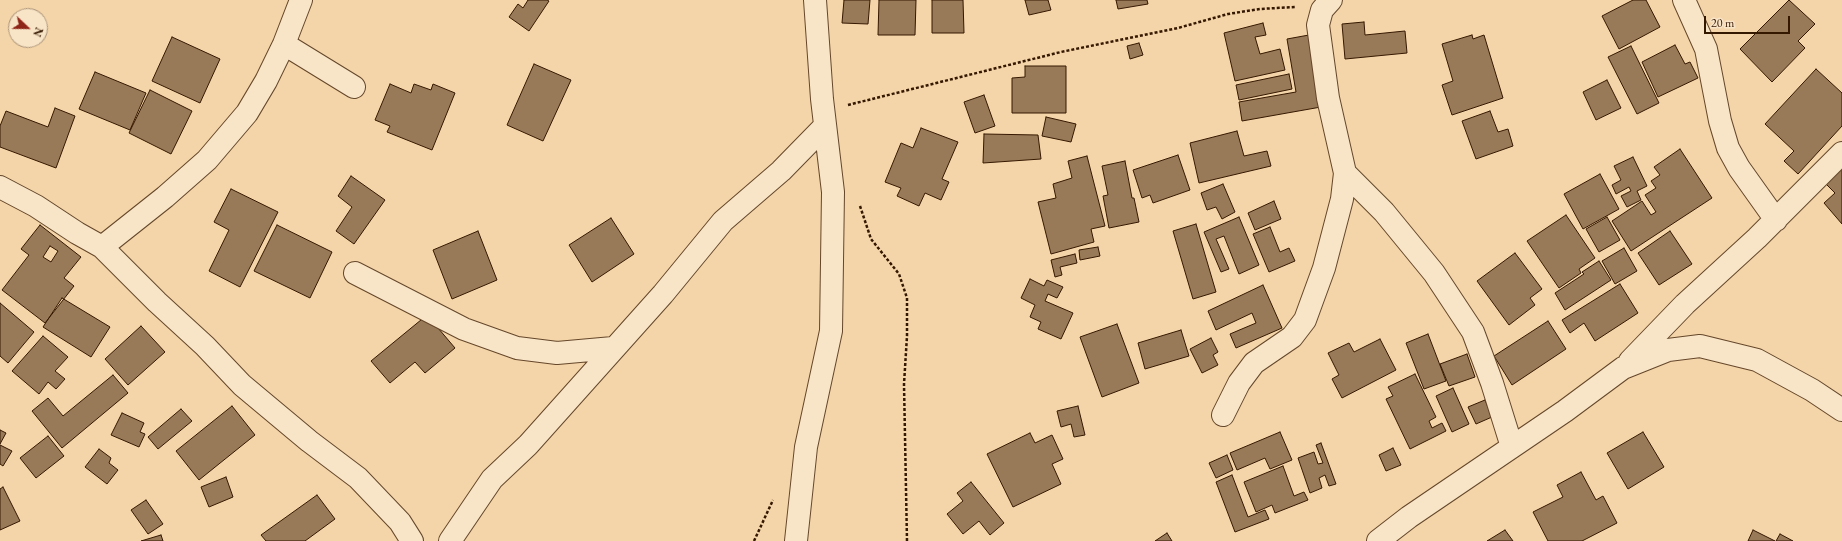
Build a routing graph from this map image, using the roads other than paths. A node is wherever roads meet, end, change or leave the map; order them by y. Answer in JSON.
{"nodes":[{"id":1,"x":301,"y":0,"type":"edge"},
{"id":2,"x":815,"y":0,"type":"edge"},
{"id":3,"x":1684,"y":0,"type":"edge"},
{"id":4,"x":1326,"y":5,"type":"edge"},
{"id":5,"x":284,"y":44,"type":"junction"},
{"id":6,"x":354,"y":87,"type":"dead end"},
{"id":7,"x":824,"y":119,"type":"junction"},
{"id":8,"x":1842,"y":153,"type":"edge"},
{"id":9,"x":1345,"y":173,"type":"junction"},
{"id":10,"x":0,"y":187,"type":"edge"},
{"id":11,"x":1776,"y":220,"type":"junction"},
{"id":12,"x":102,"y":247,"type":"junction"},
{"id":13,"x":355,"y":273,"type":"dead end"},
{"id":14,"x":613,"y":348,"type":"junction"},
{"id":15,"x":1623,"y":368,"type":"junction"},
{"id":16,"x":1842,"y":410,"type":"edge"},
{"id":17,"x":1223,"y":415,"type":"dead end"},
{"id":18,"x":1512,"y":447,"type":"junction"},
{"id":19,"x":412,"y":541,"type":"edge"},
{"id":20,"x":450,"y":541,"type":"edge"},
{"id":21,"x":796,"y":541,"type":"edge"},
{"id":22,"x":1378,"y":541,"type":"edge"}],
"edges":[{"from":1,"to":5,"type":"street"},
{"from":2,"to":7,"type":"street"},
{"from":3,"to":11,"type":"street"},
{"from":4,"to":9,"type":"street"},
{"from":5,"to":6,"type":"street"},
{"from":5,"to":12,"type":"street"},
{"from":7,"to":14,"type":"street"},
{"from":7,"to":21,"type":"street"},
{"from":8,"to":11,"type":"street"},
{"from":9,"to":17,"type":"street"},
{"from":9,"to":18,"type":"street"},
{"from":10,"to":12,"type":"street"},
{"from":11,"to":15,"type":"street"},
{"from":12,"to":19,"type":"street"},
{"from":13,"to":14,"type":"street"},
{"from":14,"to":20,"type":"street"},
{"from":15,"to":16,"type":"street"},
{"from":15,"to":18,"type":"street"},
{"from":18,"to":22,"type":"street"}]}
